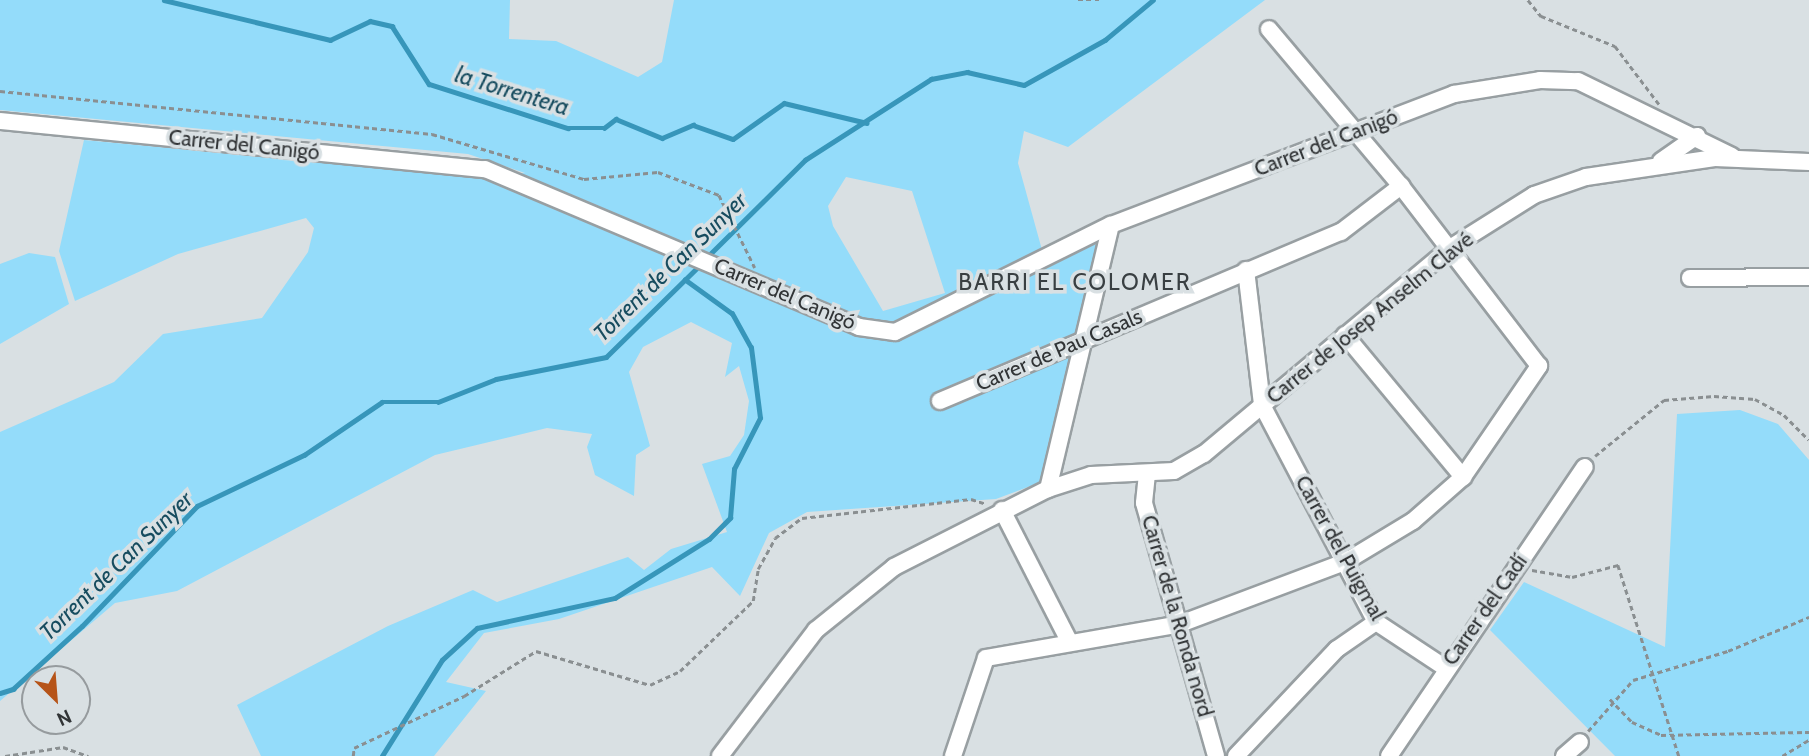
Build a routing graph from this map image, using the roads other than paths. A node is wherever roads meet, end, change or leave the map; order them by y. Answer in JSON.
{"nodes":[{"id":1,"x":1269,"y":29,"type":"dead end"},
{"id":2,"x":0,"y":121,"type":"edge"},
{"id":3,"x":1670,"y":122,"type":"junction"},
{"id":4,"x":1356,"y":132,"type":"junction"},
{"id":5,"x":1700,"y":138,"type":"junction"},
{"id":6,"x":1732,"y":156,"type":"junction"},
{"id":7,"x":1662,"y":160,"type":"junction"},
{"id":8,"x":1685,"y":162,"type":"junction"},
{"id":9,"x":1809,"y":162,"type":"edge"},
{"id":10,"x":1643,"y":168,"type":"junction"},
{"id":11,"x":1401,"y":187,"type":"junction"},
{"id":12,"x":1111,"y":225,"type":"junction"},
{"id":13,"x":1450,"y":248,"type":"junction"},
{"id":14,"x":1246,"y":270,"type":"junction"},
{"id":15,"x":1809,"y":277,"type":"edge"},
{"id":16,"x":1689,"y":278,"type":"dead end"},
{"id":17,"x":1345,"y":335,"type":"junction"},
{"id":18,"x":1083,"y":340,"type":"junction"},
{"id":19,"x":940,"y":401,"type":"dead end"},
{"id":20,"x":1262,"y":405,"type":"junction"},
{"id":21,"x":1585,"y":467,"type":"road end"},
{"id":22,"x":1147,"y":474,"type":"junction"},
{"id":23,"x":1462,"y":477,"type":"junction"},
{"id":24,"x":1048,"y":489,"type":"junction"},
{"id":25,"x":1002,"y":510,"type":"junction"},
{"id":26,"x":1345,"y":562,"type":"junction"},
{"id":27,"x":1376,"y":622,"type":"junction"},
{"id":28,"x":1180,"y":624,"type":"junction"},
{"id":29,"x":1069,"y":641,"type":"junction"},
{"id":30,"x":1444,"y":667,"type":"junction"},
{"id":31,"x":1580,"y":742,"type":"road end"},
{"id":32,"x":720,"y":756,"type":"edge"},
{"id":33,"x":953,"y":756,"type":"edge"},
{"id":34,"x":1216,"y":756,"type":"edge"},
{"id":35,"x":1236,"y":756,"type":"edge"},
{"id":36,"x":1389,"y":756,"type":"edge"},
{"id":37,"x":1564,"y":756,"type":"edge"}],
"edges":[{"from":1,"to":4,"type":"street"},
{"from":2,"to":12,"type":"street","name":"Carrer del Canigó"},
{"from":3,"to":4,"type":"street","name":"Carrer del Canigó"},
{"from":3,"to":5,"type":"street","name":"Carrer del Canigó"},
{"from":3,"to":7,"type":"street"},
{"from":4,"to":11,"type":"street"},
{"from":4,"to":12,"type":"street","name":"Carrer del Canigó"},
{"from":5,"to":6,"type":"street","name":"Carrer del Canigó"},
{"from":5,"to":7,"type":"street","name":"Carrer de Josep Anselm Clavé"},
{"from":5,"to":8,"type":"street"},
{"from":6,"to":8,"type":"street","name":"Carrer de Josep Anselm Clavé"},
{"from":6,"to":9,"type":"street","name":"Carrer de Josep Anselm Clavé"},
{"from":7,"to":10,"type":"street","name":"Carrer de Josep Anselm Clavé"},
{"from":8,"to":10,"type":"street","name":"Carrer de Josep Anselm Clavé"},
{"from":10,"to":13,"type":"street","name":"Carrer de Josep Anselm Clavé"},
{"from":11,"to":13,"type":"street"},
{"from":11,"to":14,"type":"street","name":"Carrer de Pau Casals"},
{"from":12,"to":18,"type":"street"},
{"from":13,"to":17,"type":"street","name":"Carrer de Josep Anselm Clavé"},
{"from":13,"to":23,"type":"street"},
{"from":14,"to":18,"type":"street","name":"Carrer de Pau Casals"},
{"from":14,"to":20,"type":"street"},
{"from":15,"to":16,"type":"street"},
{"from":17,"to":20,"type":"street","name":"Carrer de Josep Anselm Clavé"},
{"from":17,"to":23,"type":"street"},
{"from":18,"to":19,"type":"street","name":"Carrer de Pau Casals"},
{"from":18,"to":24,"type":"street"},
{"from":20,"to":22,"type":"street","name":"Carrer de Josep Anselm Clavé"},
{"from":20,"to":26,"type":"street","name":"Carrer del Puigmal"},
{"from":21,"to":30,"type":"street","name":"Carrer del Cadí"},
{"from":22,"to":24,"type":"street","name":"Carrer de Josep Anselm Clavé"},
{"from":22,"to":28,"type":"street","name":"Carrer de la Ronda nord"},
{"from":23,"to":26,"type":"street"},
{"from":24,"to":25,"type":"street","name":"Carrer de Josep Anselm Clavé"},
{"from":25,"to":29,"type":"street"},
{"from":25,"to":32,"type":"street","name":"Carrer de Josep Anselm Clavé"},
{"from":26,"to":27,"type":"street","name":"Carrer del Puigmal"},
{"from":26,"to":28,"type":"street"},
{"from":27,"to":30,"type":"street","name":"Carrer del Puigmal"},
{"from":27,"to":35,"type":"street"},
{"from":28,"to":29,"type":"street"},
{"from":28,"to":34,"type":"street","name":"Carrer de la Ronda nord"},
{"from":29,"to":33,"type":"street"},
{"from":30,"to":36,"type":"street","name":"Carrer del Cadí"},
{"from":31,"to":37,"type":"street"}]}
